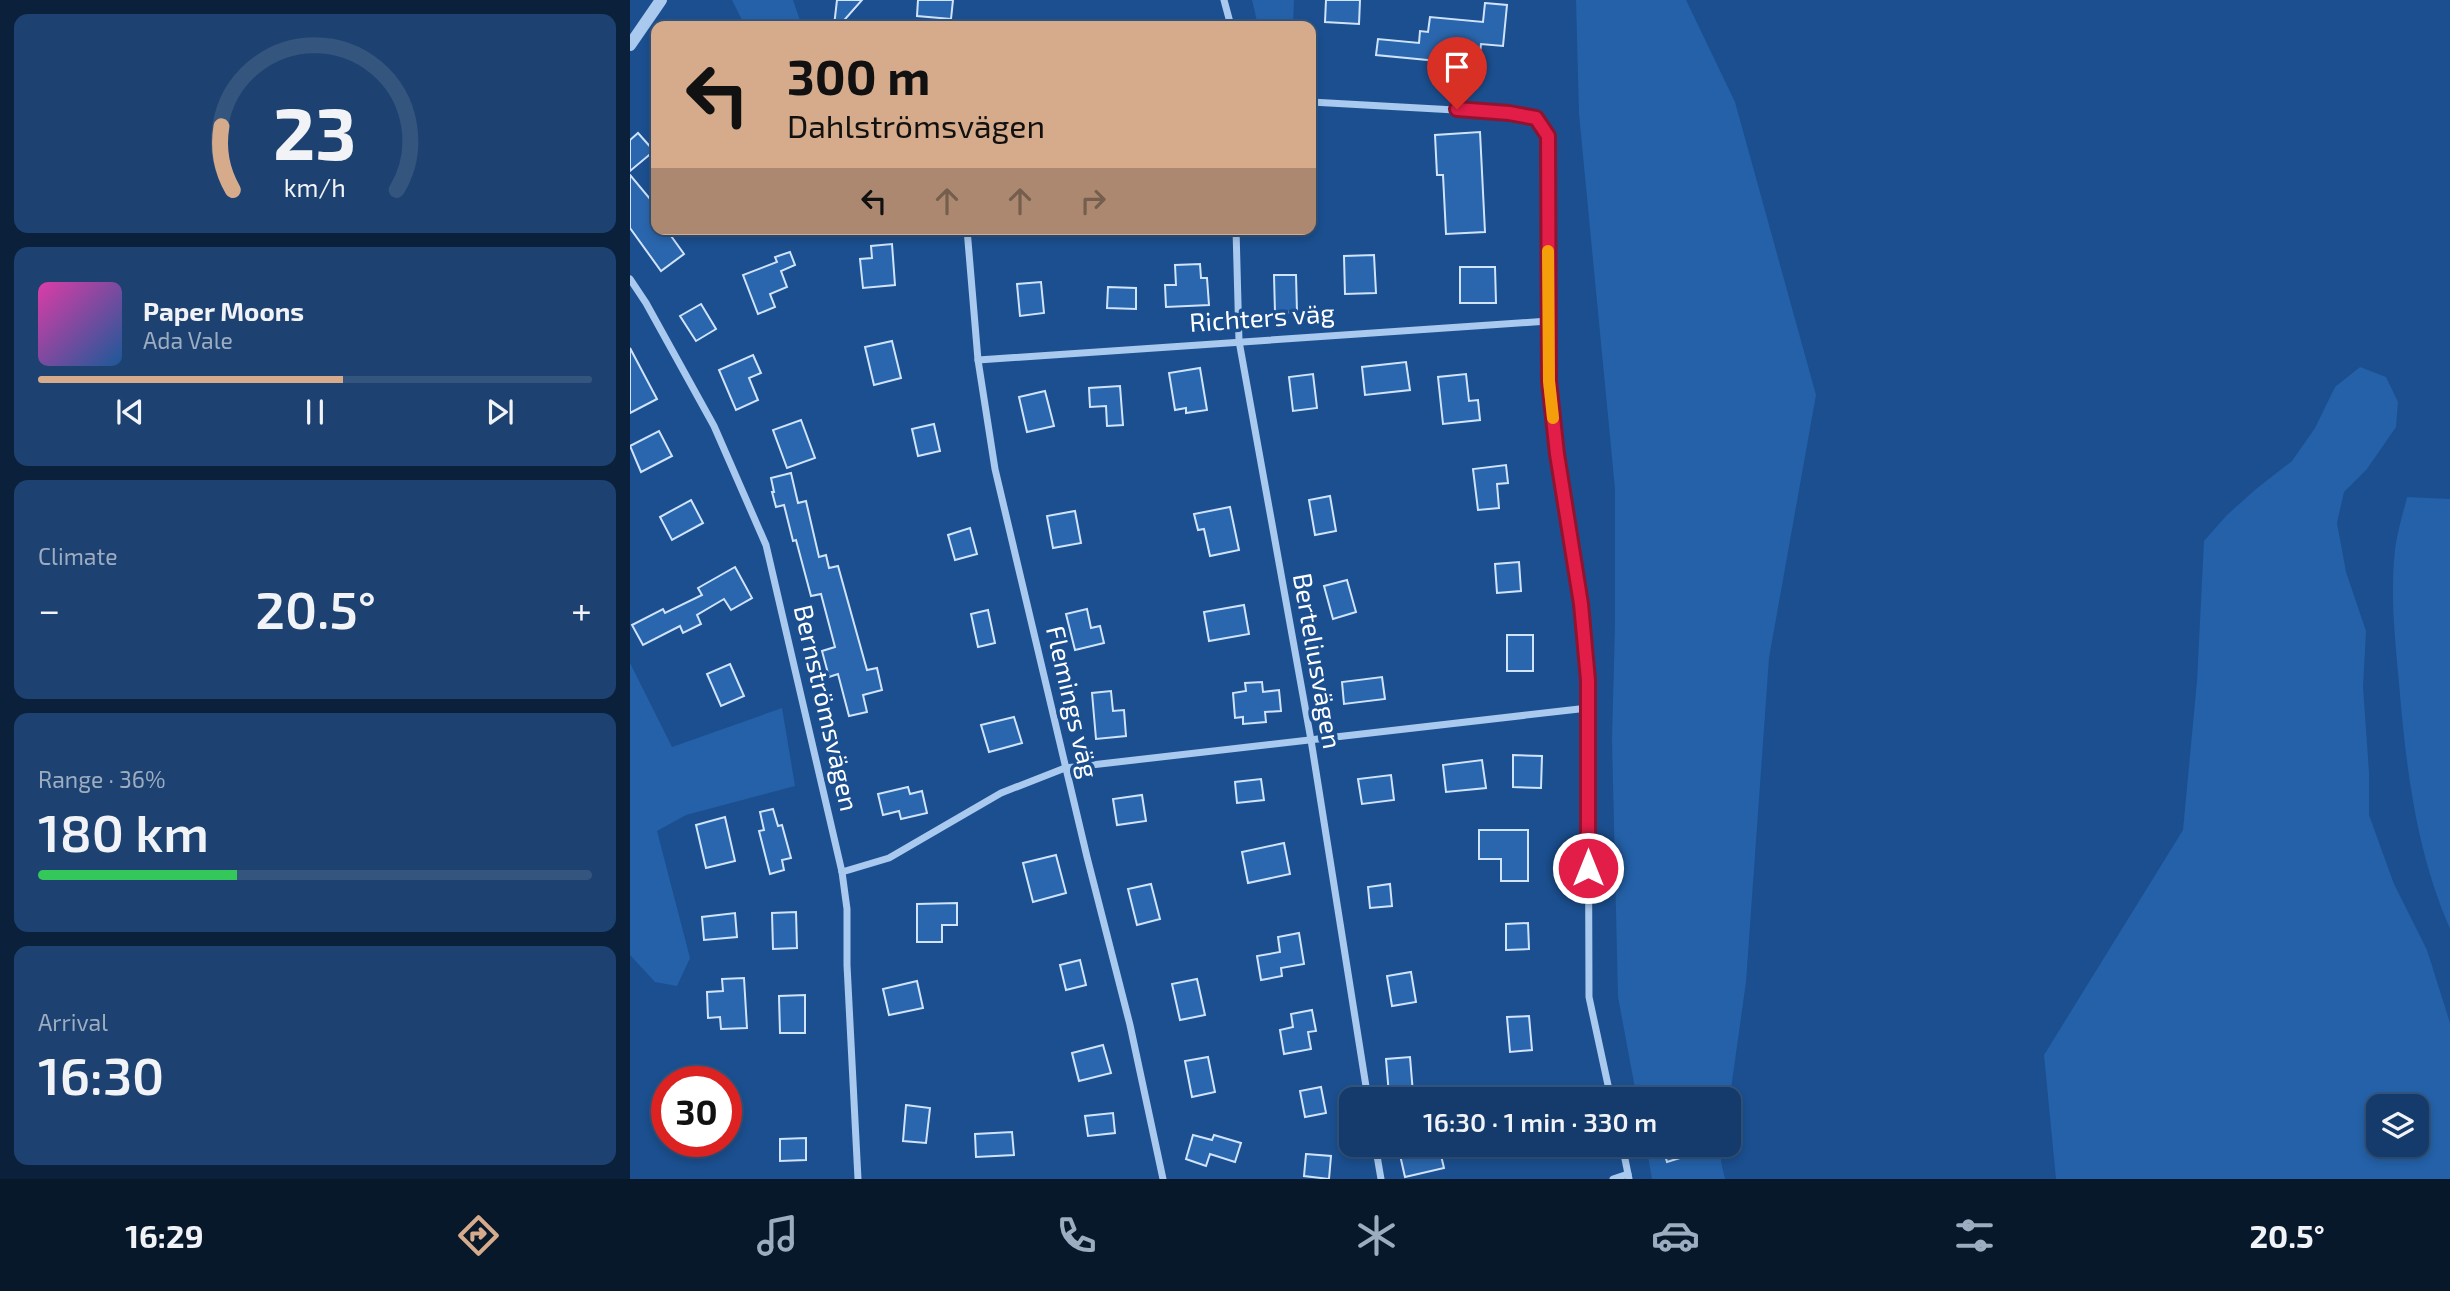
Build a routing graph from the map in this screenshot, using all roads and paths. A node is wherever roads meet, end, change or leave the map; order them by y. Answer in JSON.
{"nodes":[{"id":1,"x":661,"y":0,"type":"edge"},
{"id":2,"x":1224,"y":0,"type":"edge"},
{"id":3,"x":1230,"y":21,"type":"edge"},
{"id":4,"x":630,"y":45,"type":"edge"},
{"id":5,"x":1316,"y":102,"type":"edge"},
{"id":6,"x":968,"y":235,"type":"edge"},
{"id":7,"x":1236,"y":235,"type":"edge"},
{"id":8,"x":630,"y":278,"type":"edge"},
{"id":9,"x":1548,"y":321,"type":"junction"},
{"id":10,"x":1239,"y":341,"type":"junction"},
{"id":11,"x":978,"y":360,"type":"junction"},
{"id":12,"x":1588,"y":708,"type":"junction"},
{"id":13,"x":1311,"y":740,"type":"junction"},
{"id":14,"x":1065,"y":768,"type":"junction"},
{"id":15,"x":842,"y":872,"type":"junction"},
{"id":16,"x":1366,"y":1087,"type":"edge"},
{"id":17,"x":1608,"y":1087,"type":"edge"},
{"id":18,"x":1377,"y":1157,"type":"edge"},
{"id":19,"x":1625,"y":1157,"type":"edge"},
{"id":20,"x":1629,"y":1177,"type":"edge"},
{"id":21,"x":858,"y":1179,"type":"edge"},
{"id":22,"x":1163,"y":1179,"type":"edge"},
{"id":23,"x":1381,"y":1179,"type":"edge"},
{"id":24,"x":1613,"y":1179,"type":"edge"}],
"edges":[{"from":1,"to":4,"type":"street"},
{"from":2,"to":3,"type":"street"},
{"from":5,"to":9,"type":"street"},
{"from":6,"to":11,"type":"street","name":"Flemings väg"},
{"from":7,"to":10,"type":"street","name":"Berteliusvägen"},
{"from":8,"to":15,"type":"street","name":"Bernströmsvägen"},
{"from":9,"to":10,"type":"street","name":"Richters väg"},
{"from":9,"to":12,"type":"street"},
{"from":10,"to":11,"type":"street","name":"Richters väg"},
{"from":10,"to":13,"type":"street","name":"Berteliusvägen"},
{"from":11,"to":14,"type":"street","name":"Flemings väg"},
{"from":12,"to":13,"type":"street"},
{"from":12,"to":17,"type":"street"},
{"from":13,"to":14,"type":"street"},
{"from":13,"to":16,"type":"street","name":"Berteliusvägen"},
{"from":14,"to":15,"type":"street"},
{"from":14,"to":22,"type":"street","name":"Flemings väg"},
{"from":15,"to":21,"type":"street","name":"Bernströmsvägen"},
{"from":18,"to":23,"type":"street"},
{"from":19,"to":20,"type":"street"},
{"from":20,"to":24,"type":"street"}]}
